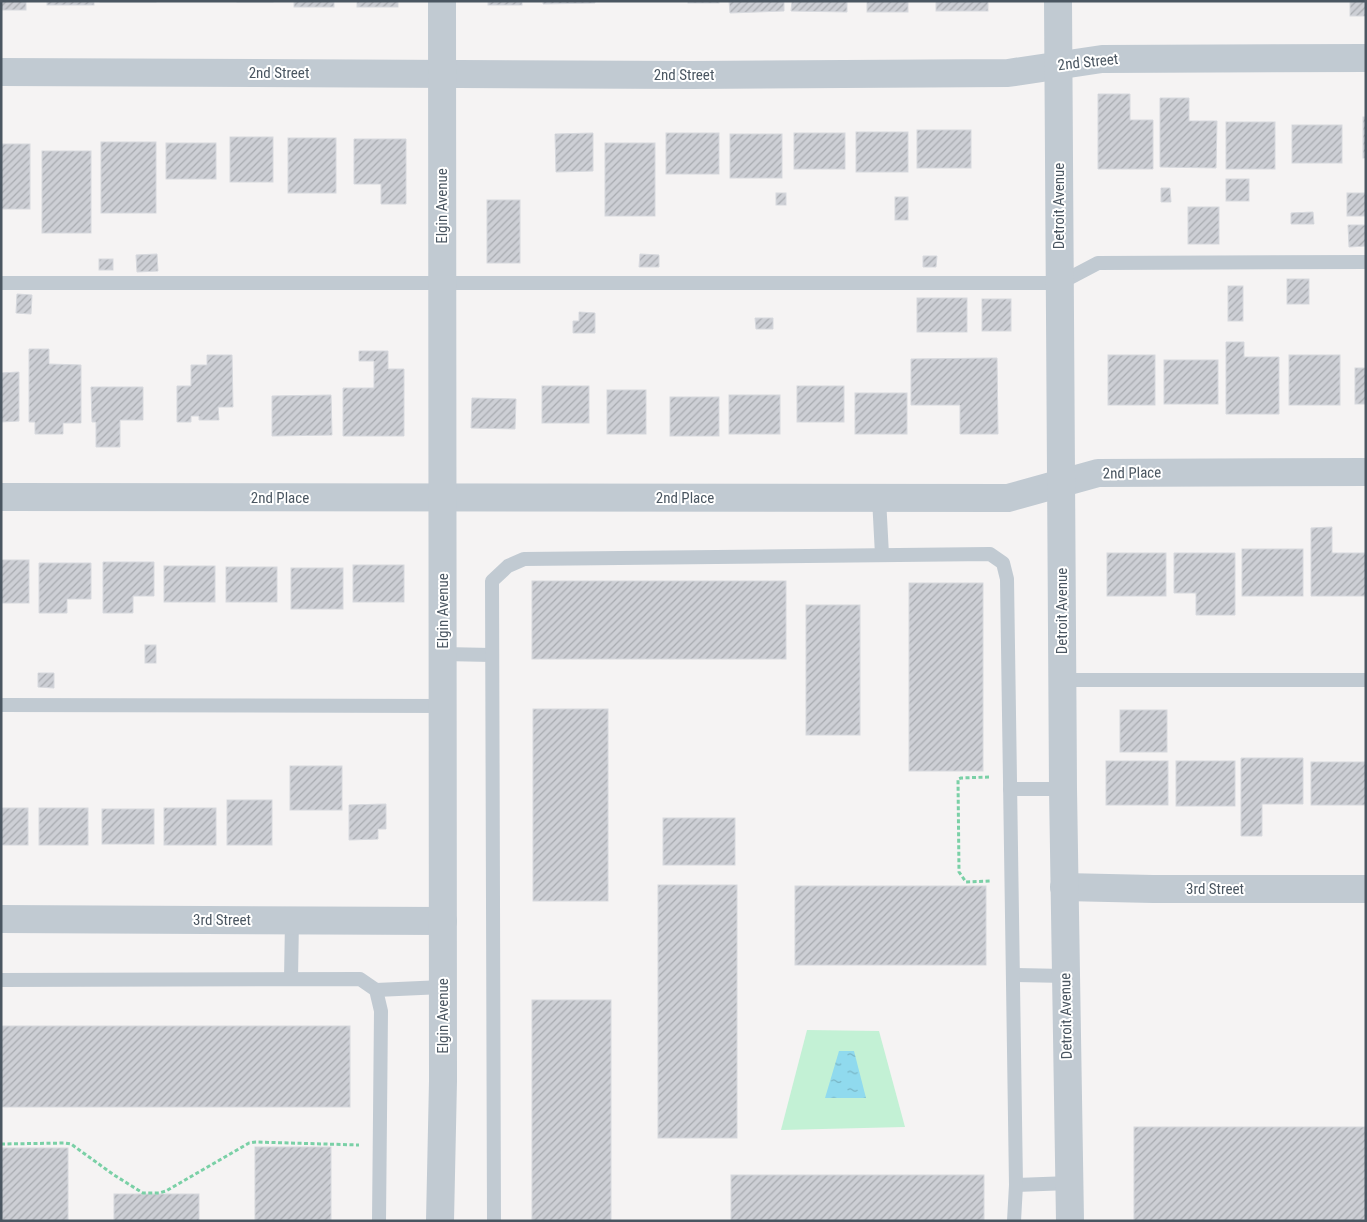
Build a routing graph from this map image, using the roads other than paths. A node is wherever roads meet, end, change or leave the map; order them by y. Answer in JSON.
{"nodes":[{"id":1,"x":442,"y":1,"type":"edge"},
{"id":2,"x":1058,"y":1,"type":"edge"},
{"id":3,"x":1366,"y":58,"type":"edge"},
{"id":4,"x":1059,"y":65,"type":"junction"},
{"id":5,"x":1,"y":72,"type":"edge"},
{"id":6,"x":442,"y":74,"type":"junction"},
{"id":7,"x":1366,"y":262,"type":"edge"},
{"id":8,"x":1,"y":283,"type":"edge"},
{"id":9,"x":1060,"y":283,"type":"junction"},
{"id":10,"x":442,"y":284,"type":"junction"},
{"id":11,"x":1366,"y":472,"type":"edge"},
{"id":12,"x":1061,"y":483,"type":"junction"},
{"id":13,"x":1,"y":497,"type":"edge"},
{"id":14,"x":443,"y":498,"type":"junction"},
{"id":15,"x":879,"y":498,"type":"junction"},
{"id":16,"x":882,"y":555,"type":"junction"},
{"id":17,"x":443,"y":654,"type":"junction"},
{"id":18,"x":492,"y":655,"type":"junction"},
{"id":19,"x":1062,"y":680,"type":"junction"},
{"id":20,"x":1366,"y":680,"type":"edge"},
{"id":21,"x":1,"y":705,"type":"edge"},
{"id":22,"x":443,"y":706,"type":"junction"},
{"id":23,"x":1010,"y":783,"type":"junction"},
{"id":24,"x":1063,"y":789,"type":"junction"},
{"id":25,"x":1064,"y":887,"type":"junction"},
{"id":26,"x":1366,"y":889,"type":"edge"},
{"id":27,"x":1,"y":919,"type":"edge"},
{"id":28,"x":292,"y":920,"type":"junction"},
{"id":29,"x":443,"y":921,"type":"junction"},
{"id":30,"x":1013,"y":975,"type":"junction"},
{"id":31,"x":1066,"y":976,"type":"junction"},
{"id":32,"x":291,"y":979,"type":"junction"},
{"id":33,"x":1,"y":980,"type":"edge"},
{"id":34,"x":443,"y":987,"type":"junction"},
{"id":35,"x":376,"y":990,"type":"junction"},
{"id":36,"x":1070,"y":1183,"type":"junction"},
{"id":37,"x":1016,"y":1185,"type":"junction"},
{"id":38,"x":379,"y":1221,"type":"edge"},
{"id":39,"x":440,"y":1221,"type":"edge"},
{"id":40,"x":494,"y":1221,"type":"edge"},
{"id":41,"x":1014,"y":1221,"type":"edge"},
{"id":42,"x":1070,"y":1221,"type":"edge"}],
"edges":[{"from":1,"to":6,"type":"street","name":"Elgin Avenue"},
{"from":2,"to":4,"type":"street","name":"Detroit Avenue"},
{"from":3,"to":4,"type":"street","name":"2nd Street"},
{"from":4,"to":6,"type":"street","name":"2nd Street"},
{"from":4,"to":9,"type":"street","name":"Detroit Avenue"},
{"from":5,"to":6,"type":"street","name":"2nd Street"},
{"from":6,"to":10,"type":"street","name":"Elgin Avenue"},
{"from":7,"to":9,"type":"lane"},
{"from":8,"to":10,"type":"lane"},
{"from":9,"to":10,"type":"lane"},
{"from":9,"to":12,"type":"street","name":"Detroit Avenue"},
{"from":10,"to":14,"type":"street","name":"Elgin Avenue"},
{"from":11,"to":12,"type":"street","name":"2nd Place"},
{"from":12,"to":15,"type":"street","name":"2nd Place"},
{"from":12,"to":19,"type":"street","name":"Detroit Avenue"},
{"from":13,"to":14,"type":"street","name":"2nd Place"},
{"from":14,"to":15,"type":"street","name":"2nd Place"},
{"from":14,"to":17,"type":"street","name":"Elgin Avenue"},
{"from":15,"to":16,"type":"lane"},
{"from":16,"to":18,"type":"lane"},
{"from":16,"to":23,"type":"lane"},
{"from":17,"to":18,"type":"lane"},
{"from":17,"to":22,"type":"street","name":"Elgin Avenue"},
{"from":18,"to":40,"type":"lane"},
{"from":19,"to":20,"type":"lane"},
{"from":19,"to":24,"type":"street","name":"Detroit Avenue"},
{"from":21,"to":22,"type":"lane"},
{"from":22,"to":29,"type":"street","name":"Elgin Avenue"},
{"from":23,"to":24,"type":"lane"},
{"from":23,"to":30,"type":"lane"},
{"from":24,"to":25,"type":"street","name":"Detroit Avenue"},
{"from":25,"to":26,"type":"street","name":"3rd Street"},
{"from":25,"to":31,"type":"street","name":"Detroit Avenue"},
{"from":27,"to":28,"type":"street","name":"3rd Street"},
{"from":28,"to":29,"type":"street","name":"3rd Street"},
{"from":28,"to":32,"type":"lane"},
{"from":29,"to":34,"type":"street","name":"Elgin Avenue"},
{"from":30,"to":31,"type":"lane"},
{"from":30,"to":37,"type":"lane"},
{"from":31,"to":36,"type":"street","name":"Detroit Avenue"},
{"from":32,"to":33,"type":"lane"},
{"from":32,"to":35,"type":"lane"},
{"from":34,"to":35,"type":"lane"},
{"from":34,"to":39,"type":"street","name":"Elgin Avenue"},
{"from":35,"to":38,"type":"lane"},
{"from":36,"to":37,"type":"lane"},
{"from":36,"to":42,"type":"street","name":"Detroit Avenue"},
{"from":37,"to":41,"type":"lane"}]}
